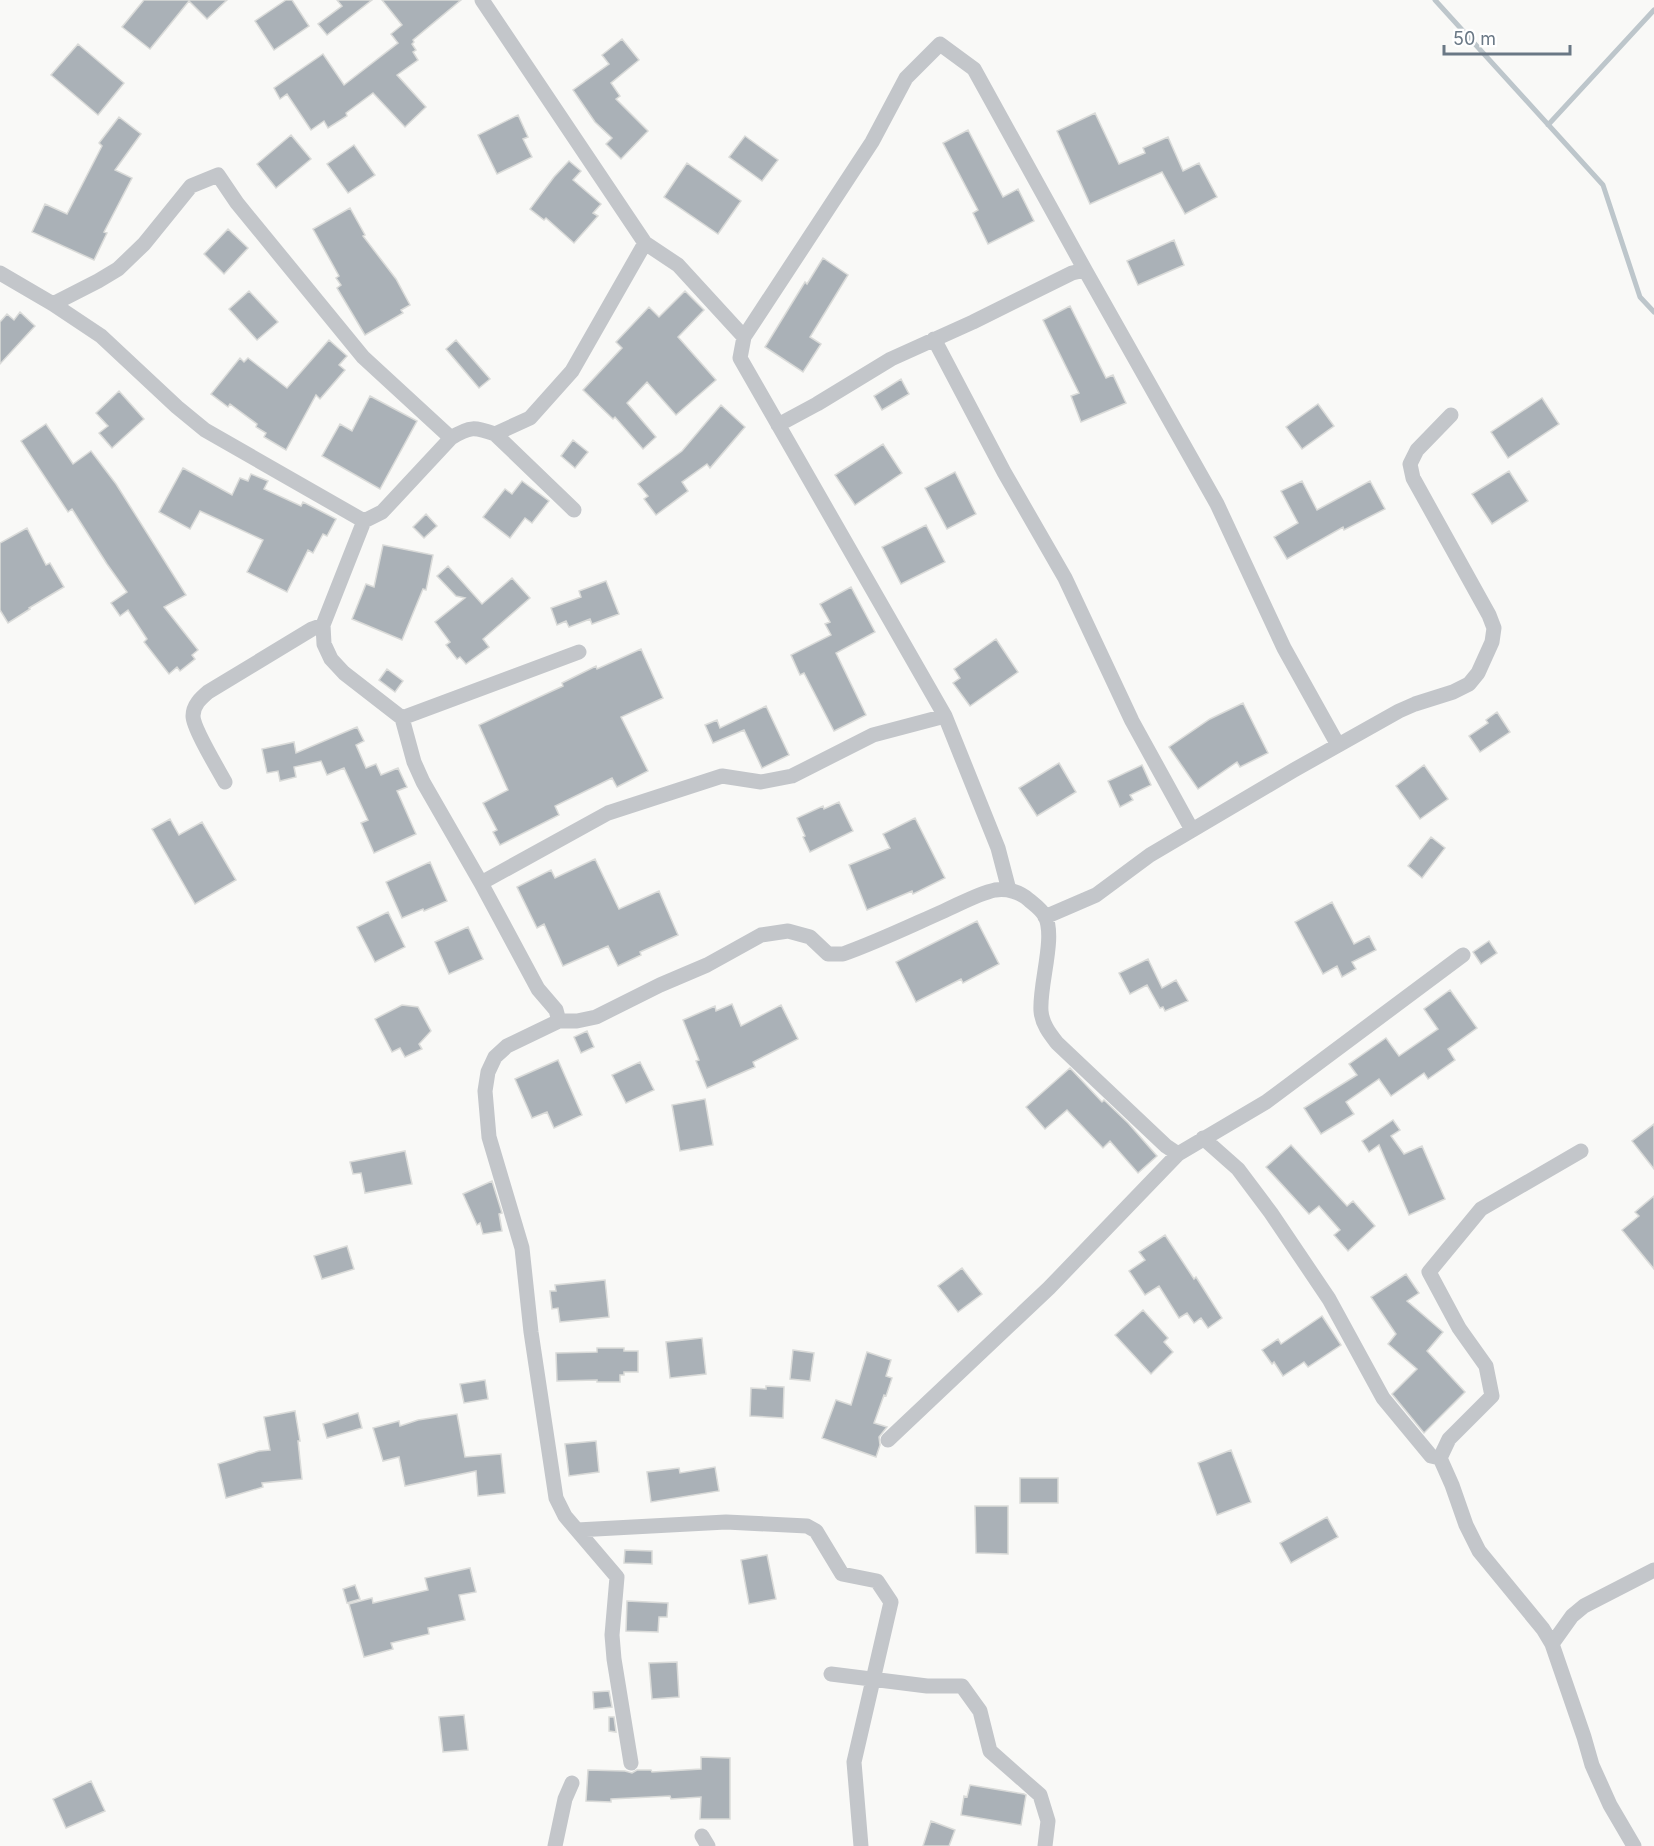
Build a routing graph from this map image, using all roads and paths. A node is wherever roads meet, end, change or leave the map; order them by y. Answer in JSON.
{"nodes":[{"id":1,"x":482,"y":0,"type":"edge"},
{"id":2,"x":645,"y":243,"type":"junction"},
{"id":3,"x":1085,"y":270,"type":"junction"},
{"id":4,"x":0,"y":273,"type":"edge"},
{"id":5,"x":54,"y":304,"type":"junction"},
{"id":6,"x":744,"y":337,"type":"junction"},
{"id":7,"x":934,"y":339,"type":"junction"},
{"id":8,"x":1451,"y":415,"type":"dead end"},
{"id":9,"x":778,"y":425,"type":"junction"},
{"id":10,"x":495,"y":434,"type":"junction"},
{"id":11,"x":451,"y":438,"type":"junction"},
{"id":12,"x":574,"y":510,"type":"dead end"},
{"id":13,"x":364,"y":521,"type":"junction"},
{"id":14,"x":323,"y":625,"type":"junction"},
{"id":15,"x":579,"y":652,"type":"dead end"},
{"id":16,"x":945,"y":716,"type":"junction"},
{"id":17,"x":402,"y":718,"type":"junction"},
{"id":18,"x":1338,"y":745,"type":"junction"},
{"id":19,"x":225,"y":782,"type":"dead end"},
{"id":20,"x":1192,"y":830,"type":"junction"},
{"id":21,"x":481,"y":883,"type":"junction"},
{"id":22,"x":1009,"y":890,"type":"junction"},
{"id":23,"x":1045,"y":917,"type":"junction"},
{"id":24,"x":1463,"y":955,"type":"dead end"},
{"id":25,"x":559,"y":1021,"type":"junction"},
{"id":26,"x":1203,"y":1138,"type":"junction"},
{"id":27,"x":1581,"y":1151,"type":"dead end"},
{"id":28,"x":1178,"y":1154,"type":"junction"},
{"id":29,"x":888,"y":1440,"type":"dead end"},
{"id":30,"x":1440,"y":1458,"type":"junction"},
{"id":31,"x":577,"y":1530,"type":"junction"},
{"id":32,"x":1654,"y":1570,"type":"edge"},
{"id":33,"x":1552,"y":1644,"type":"junction"},
{"id":34,"x":831,"y":1674,"type":"dead end"},
{"id":35,"x":872,"y":1679,"type":"junction"},
{"id":36,"x":631,"y":1763,"type":"dead end"},
{"id":37,"x":572,"y":1783,"type":"dead end"},
{"id":38,"x":555,"y":1846,"type":"edge"},
{"id":39,"x":861,"y":1846,"type":"edge"},
{"id":40,"x":1045,"y":1846,"type":"edge"},
{"id":41,"x":1634,"y":1846,"type":"edge"}],
"edges":[{"from":1,"to":2,"type":"street"},
{"from":2,"to":6,"type":"street"},
{"from":2,"to":10,"type":"street"},
{"from":3,"to":6,"type":"street"},
{"from":3,"to":7,"type":"street"},
{"from":3,"to":18,"type":"street"},
{"from":4,"to":5,"type":"street"},
{"from":5,"to":11,"type":"street"},
{"from":5,"to":13,"type":"street"},
{"from":6,"to":9,"type":"street"},
{"from":7,"to":9,"type":"street"},
{"from":7,"to":20,"type":"street"},
{"from":8,"to":18,"type":"street"},
{"from":9,"to":16,"type":"street"},
{"from":10,"to":11,"type":"street"},
{"from":10,"to":12,"type":"street"},
{"from":11,"to":13,"type":"street"},
{"from":13,"to":14,"type":"street"},
{"from":14,"to":17,"type":"street"},
{"from":14,"to":19,"type":"street"},
{"from":15,"to":17,"type":"street"},
{"from":16,"to":21,"type":"street"},
{"from":16,"to":22,"type":"street"},
{"from":17,"to":21,"type":"street"},
{"from":18,"to":20,"type":"street"},
{"from":20,"to":23,"type":"street"},
{"from":21,"to":25,"type":"street"},
{"from":22,"to":23,"type":"street"},
{"from":22,"to":25,"type":"street"},
{"from":23,"to":28,"type":"street"},
{"from":24,"to":26,"type":"street"},
{"from":25,"to":31,"type":"street"},
{"from":26,"to":28,"type":"street"},
{"from":26,"to":30,"type":"street"},
{"from":27,"to":30,"type":"street"},
{"from":28,"to":29,"type":"street"},
{"from":30,"to":33,"type":"street"},
{"from":31,"to":35,"type":"street"},
{"from":31,"to":36,"type":"street"},
{"from":32,"to":33,"type":"street"},
{"from":33,"to":41,"type":"street"},
{"from":34,"to":35,"type":"street"},
{"from":35,"to":39,"type":"street"},
{"from":35,"to":40,"type":"street"},
{"from":37,"to":38,"type":"street"}]}
